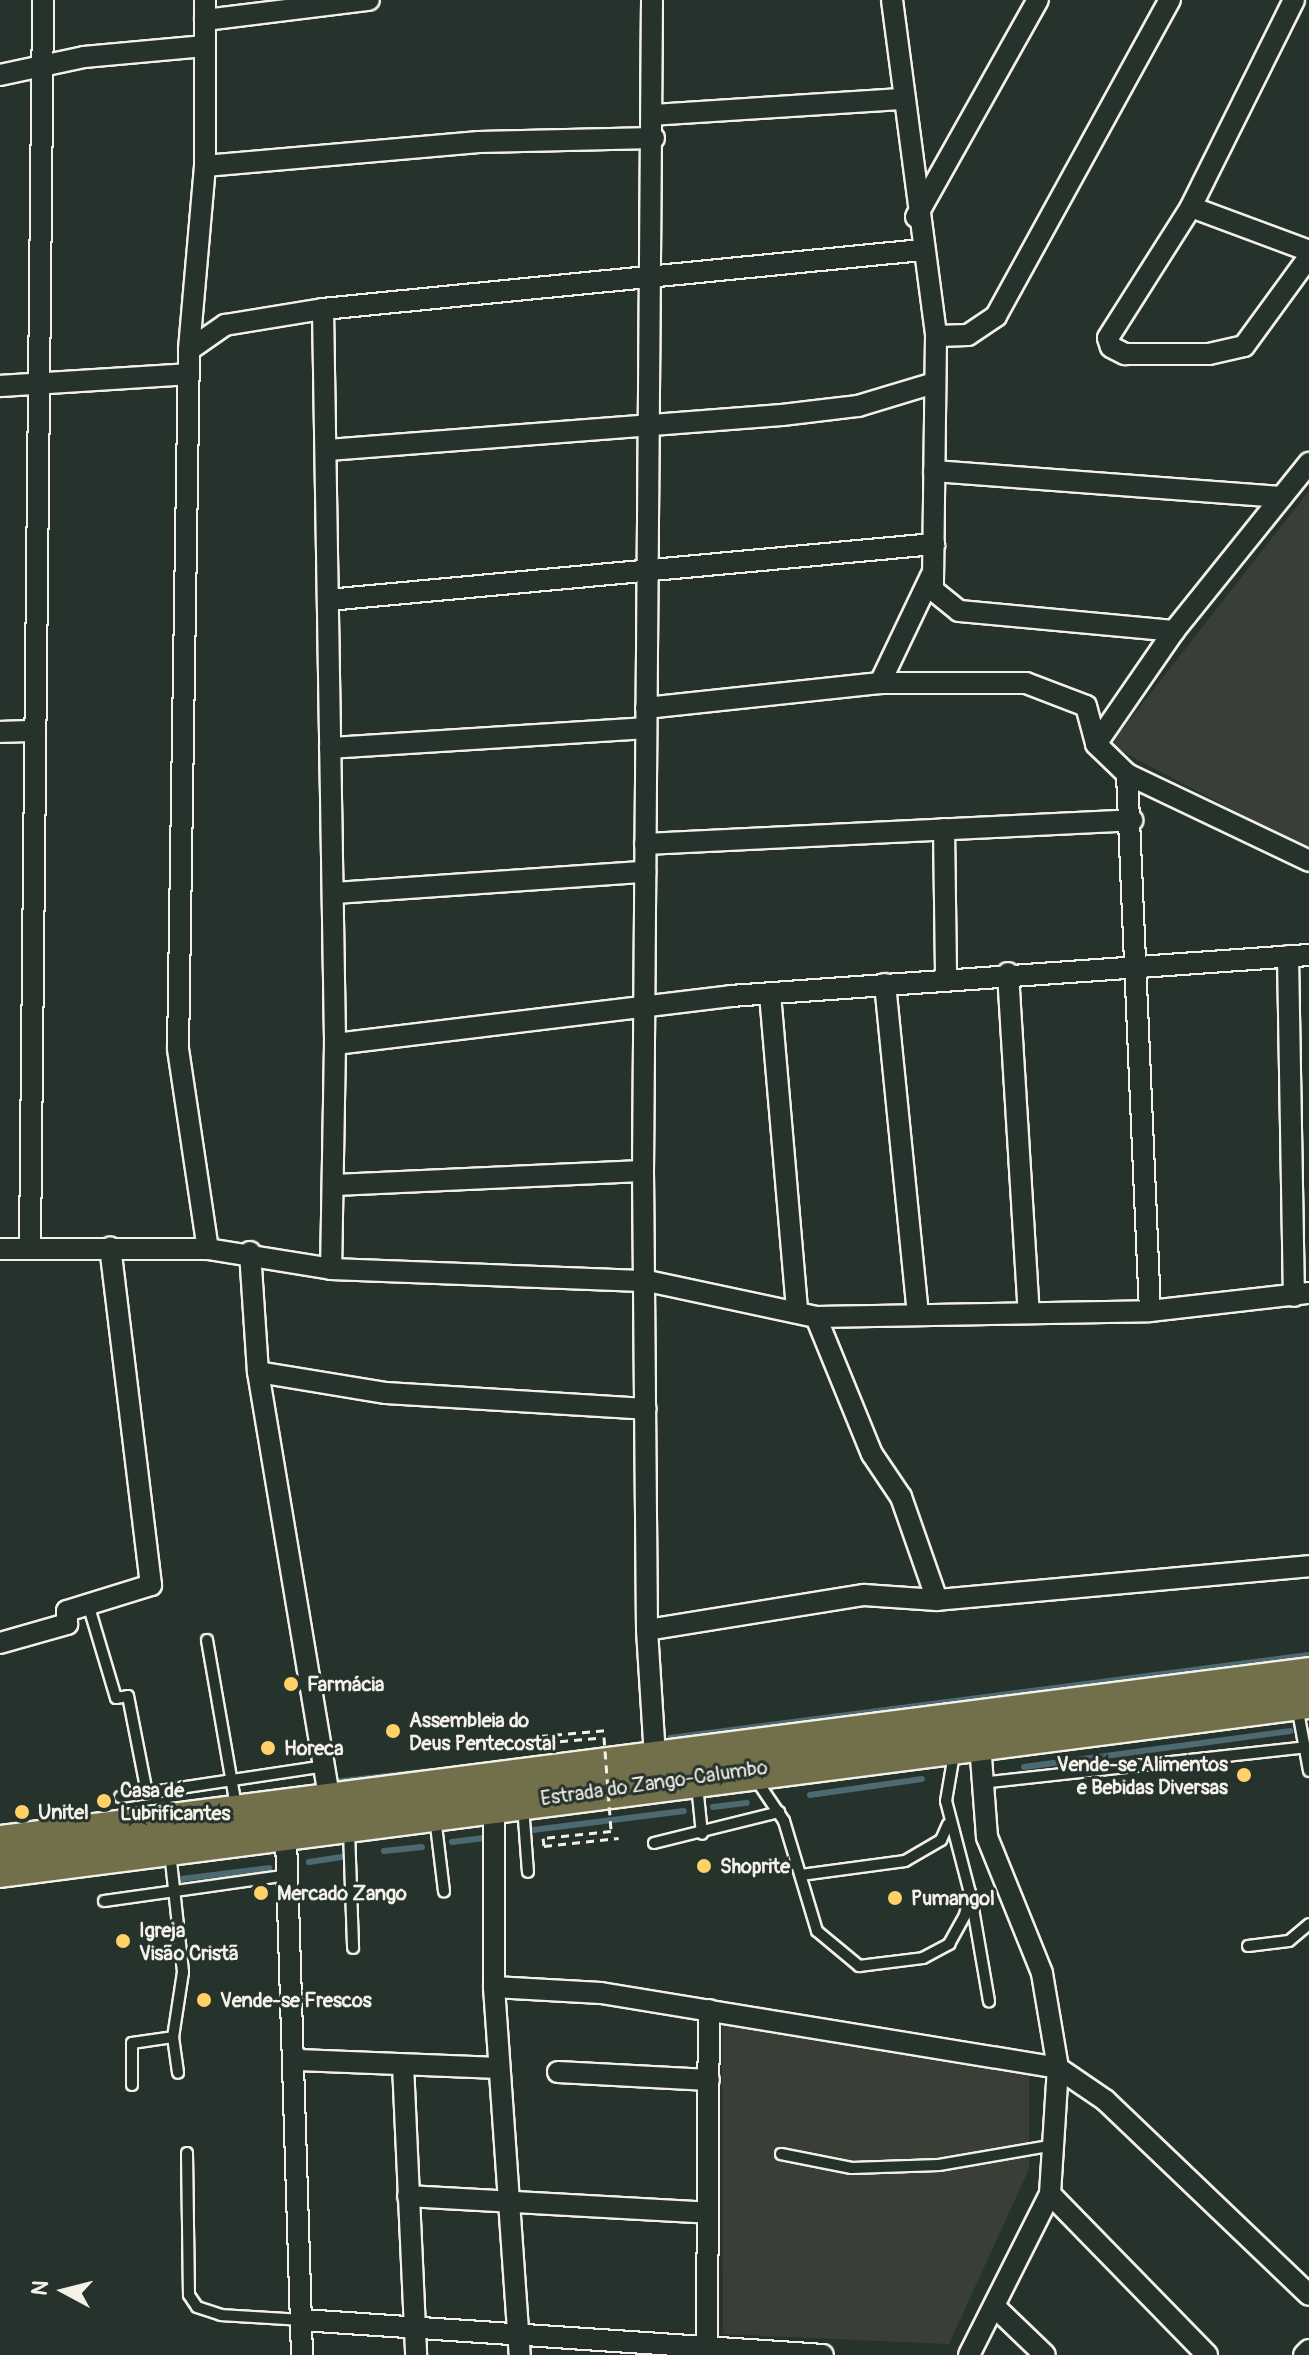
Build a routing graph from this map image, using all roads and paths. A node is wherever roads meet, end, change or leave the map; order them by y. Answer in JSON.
{"nodes":[{"id":1,"x":43,"y":0,"type":"edge"},
{"id":2,"x":369,"y":0,"type":"edge"},
{"id":3,"x":652,"y":0,"type":"edge"},
{"id":4,"x":892,"y":0,"type":"edge"},
{"id":5,"x":1038,"y":0,"type":"edge"},
{"id":6,"x":1170,"y":0,"type":"edge"},
{"id":7,"x":1294,"y":0,"type":"edge"},
{"id":8,"x":205,"y":10,"type":"edge"},
{"id":9,"x":204,"y":46,"type":"junction"},
{"id":10,"x":40,"y":68,"type":"junction"},
{"id":11,"x":0,"y":75,"type":"edge"},
{"id":12,"x":902,"y":99,"type":"junction"},
{"id":13,"x":652,"y":115,"type":"junction"},
{"id":14,"x":654,"y":138,"type":"junction"},
{"id":15,"x":205,"y":166,"type":"junction"},
{"id":16,"x":1191,"y":207,"type":"junction"},
{"id":17,"x":916,"y":217,"type":"junction"},
{"id":18,"x":921,"y":250,"type":"junction"},
{"id":19,"x":1309,"y":254,"type":"edge"},
{"id":20,"x":655,"y":275,"type":"junction"},
{"id":21,"x":323,"y":309,"type":"junction"},
{"id":22,"x":936,"y":336,"type":"junction"},
{"id":23,"x":189,"y":350,"type":"junction"},
{"id":24,"x":189,"y":374,"type":"junction"},
{"id":25,"x":934,"y":383,"type":"junction"},
{"id":26,"x":0,"y":386,"type":"edge"},
{"id":27,"x":37,"y":386,"type":"junction"},
{"id":28,"x":650,"y":420,"type":"junction"},
{"id":29,"x":328,"y":450,"type":"junction"},
{"id":30,"x":1309,"y":463,"type":"edge"},
{"id":31,"x":934,"y":471,"type":"junction"},
{"id":32,"x":1281,"y":497,"type":"junction"},
{"id":33,"x":934,"y":555,"type":"junction"},
{"id":34,"x":648,"y":575,"type":"junction"},
{"id":35,"x":328,"y":600,"type":"junction"},
{"id":36,"x":1174,"y":631,"type":"junction"},
{"id":37,"x":880,"y":683,"type":"junction"},
{"id":38,"x":645,"y":718,"type":"junction"},
{"id":39,"x":35,"y":731,"type":"junction"},
{"id":40,"x":0,"y":732,"type":"edge"},
{"id":41,"x":1096,"y":744,"type":"junction"},
{"id":42,"x":330,"y":748,"type":"junction"},
{"id":43,"x":1127,"y":774,"type":"junction"},
{"id":44,"x":1132,"y":820,"type":"junction"},
{"id":45,"x":944,"y":829,"type":"junction"},
{"id":46,"x":645,"y":844,"type":"junction"},
{"id":47,"x":1309,"y":861,"type":"edge"},
{"id":48,"x":645,"y":872,"type":"junction"},
{"id":49,"x":334,"y":893,"type":"junction"},
{"id":50,"x":1309,"y":955,"type":"edge"},
{"id":51,"x":1288,"y":956,"type":"junction"},
{"id":52,"x":1140,"y":968,"type":"junction"},
{"id":53,"x":1008,"y":973,"type":"junction"},
{"id":54,"x":946,"y":979,"type":"junction"},
{"id":55,"x":885,"y":984,"type":"junction"},
{"id":56,"x":770,"y":994,"type":"junction"},
{"id":57,"x":646,"y":1006,"type":"junction"},
{"id":58,"x":335,"y":1044,"type":"junction"},
{"id":59,"x":643,"y":1171,"type":"junction"},
{"id":60,"x":334,"y":1185,"type":"junction"},
{"id":61,"x":30,"y":1246,"type":"junction"},
{"id":62,"x":110,"y":1247,"type":"junction"},
{"id":63,"x":0,"y":1249,"type":"edge"},
{"id":64,"x":208,"y":1249,"type":"junction"},
{"id":65,"x":250,"y":1252,"type":"junction"},
{"id":66,"x":331,"y":1269,"type":"junction"},
{"id":67,"x":648,"y":1281,"type":"junction"},
{"id":68,"x":1301,"y":1294,"type":"edge"},
{"id":69,"x":1150,"y":1311,"type":"junction"},
{"id":70,"x":1029,"y":1312,"type":"junction"},
{"id":71,"x":918,"y":1313,"type":"junction"},
{"id":72,"x":806,"y":1314,"type":"junction"},
{"id":73,"x":258,"y":1372,"type":"junction"},
{"id":74,"x":646,"y":1409,"type":"junction"},
{"id":75,"x":1309,"y":1566,"type":"edge"},
{"id":76,"x":937,"y":1600,"type":"junction"},
{"id":77,"x":88,"y":1604,"type":"junction"},
{"id":78,"x":647,"y":1630,"type":"junction"},
{"id":79,"x":207,"y":1640,"type":"dead end"},
{"id":80,"x":0,"y":1643,"type":"edge"},
{"id":81,"x":1309,"y":1674,"type":"edge"},
{"id":82,"x":1303,"y":1703,"type":"edge"},
{"id":83,"x":608,"y":1730,"type":"dead end"},
{"id":84,"x":968,"y":1746,"type":"junction"},
{"id":85,"x":1305,"y":1747,"type":"junction"},
{"id":86,"x":655,"y":1756,"type":"junction"},
{"id":87,"x":748,"y":1770,"type":"junction"},
{"id":88,"x":1309,"y":1771,"type":"edge"},
{"id":89,"x":696,"y":1778,"type":"junction"},
{"id":90,"x":324,"y":1782,"type":"junction"},
{"id":91,"x":980,"y":1783,"type":"junction"},
{"id":92,"x":147,"y":1793,"type":"junction"},
{"id":93,"x":234,"y":1795,"type":"junction"},
{"id":94,"x":120,"y":1797,"type":"dead end"},
{"id":95,"x":508,"y":1803,"type":"junction"},
{"id":96,"x":434,"y":1811,"type":"junction"},
{"id":97,"x":779,"y":1812,"type":"junction"},
{"id":98,"x":948,"y":1824,"type":"junction"},
{"id":99,"x":349,"y":1831,"type":"junction"},
{"id":100,"x":702,"y":1834,"type":"junction"},
{"id":101,"x":286,"y":1838,"type":"junction"},
{"id":102,"x":619,"y":1838,"type":"dead end"},
{"id":103,"x":0,"y":1842,"type":"edge"},
{"id":104,"x":654,"y":1843,"type":"dead end"},
{"id":105,"x":170,"y":1850,"type":"junction"},
{"id":106,"x":0,"y":1871,"type":"edge"},
{"id":107,"x":528,"y":1872,"type":"dead end"},
{"id":108,"x":289,"y":1875,"type":"junction"},
{"id":109,"x":801,"y":1875,"type":"junction"},
{"id":110,"x":175,"y":1891,"type":"junction"},
{"id":111,"x":444,"y":1891,"type":"dead end"},
{"id":112,"x":970,"y":1893,"type":"junction"},
{"id":113,"x":104,"y":1901,"type":"dead end"},
{"id":114,"x":1309,"y":1924,"type":"edge"},
{"id":115,"x":1248,"y":1946,"type":"dead end"},
{"id":116,"x":353,"y":1948,"type":"dead end"},
{"id":117,"x":494,"y":1987,"type":"junction"},
{"id":118,"x":989,"y":2001,"type":"dead end"},
{"id":119,"x":709,"y":2010,"type":"junction"},
{"id":120,"x":173,"y":2037,"type":"junction"},
{"id":121,"x":298,"y":2060,"type":"junction"},
{"id":122,"x":403,"y":2065,"type":"junction"},
{"id":123,"x":499,"y":2068,"type":"junction"},
{"id":124,"x":1058,"y":2068,"type":"junction"},
{"id":125,"x":558,"y":2072,"type":"dead end"},
{"id":126,"x":178,"y":2073,"type":"dead end"},
{"id":127,"x":709,"y":2080,"type":"junction"},
{"id":128,"x":132,"y":2085,"type":"dead end"},
{"id":129,"x":1055,"y":2145,"type":"junction"},
{"id":130,"x":187,"y":2153,"type":"dead end"},
{"id":131,"x":781,"y":2154,"type":"dead end"},
{"id":132,"x":1050,"y":2194,"type":"junction"},
{"id":133,"x":408,"y":2196,"type":"junction"},
{"id":134,"x":508,"y":2206,"type":"junction"},
{"id":135,"x":708,"y":2213,"type":"junction"},
{"id":136,"x":1309,"y":2295,"type":"edge"},
{"id":137,"x":997,"y":2309,"type":"junction"},
{"id":138,"x":302,"y":2320,"type":"junction"},
{"id":139,"x":413,"y":2327,"type":"junction"},
{"id":140,"x":519,"y":2345,"type":"edge"},
{"id":141,"x":1309,"y":2350,"type":"edge"},
{"id":142,"x":707,"y":2351,"type":"edge"},
{"id":143,"x":302,"y":2355,"type":"edge"},
{"id":144,"x":416,"y":2355,"type":"edge"},
{"id":145,"x":823,"y":2355,"type":"edge"},
{"id":146,"x":969,"y":2355,"type":"edge"},
{"id":147,"x":1045,"y":2355,"type":"edge"},
{"id":148,"x":1207,"y":2355,"type":"edge"},
{"id":149,"x":1304,"y":2355,"type":"edge"}],
"edges":[{"from":1,"to":10,"type":"street"},
{"from":2,"to":8,"type":"street"},
{"from":3,"to":13,"type":"street"},
{"from":4,"to":12,"type":"street"},
{"from":5,"to":17,"type":"street"},
{"from":6,"to":22,"type":"street"},
{"from":7,"to":16,"type":"street"},
{"from":8,"to":9,"type":"street"},
{"from":9,"to":10,"type":"street"},
{"from":9,"to":15,"type":"street"},
{"from":10,"to":11,"type":"street"},
{"from":10,"to":27,"type":"street"},
{"from":12,"to":13,"type":"street"},
{"from":12,"to":17,"type":"street"},
{"from":13,"to":14,"type":"street"},
{"from":14,"to":15,"type":"street"},
{"from":14,"to":20,"type":"street"},
{"from":15,"to":23,"type":"street"},
{"from":16,"to":19,"type":"street"},
{"from":16,"to":19,"type":"street"},
{"from":17,"to":18,"type":"street"},
{"from":18,"to":20,"type":"street"},
{"from":18,"to":22,"type":"street"},
{"from":20,"to":21,"type":"street"},
{"from":20,"to":28,"type":"street"},
{"from":21,"to":23,"type":"street"},
{"from":21,"to":29,"type":"street"},
{"from":22,"to":25,"type":"street"},
{"from":23,"to":24,"type":"street"},
{"from":24,"to":27,"type":"street"},
{"from":24,"to":64,"type":"street"},
{"from":25,"to":28,"type":"street"},
{"from":25,"to":31,"type":"street"},
{"from":26,"to":27,"type":"street"},
{"from":27,"to":39,"type":"street"},
{"from":28,"to":29,"type":"street"},
{"from":28,"to":34,"type":"street"},
{"from":29,"to":35,"type":"street"},
{"from":30,"to":32,"type":"street"},
{"from":31,"to":32,"type":"street"},
{"from":31,"to":33,"type":"street"},
{"from":32,"to":36,"type":"street"},
{"from":33,"to":34,"type":"street"},
{"from":33,"to":36,"type":"street"},
{"from":33,"to":37,"type":"street"},
{"from":34,"to":35,"type":"street"},
{"from":34,"to":38,"type":"street"},
{"from":35,"to":42,"type":"street"},
{"from":36,"to":41,"type":"street"},
{"from":37,"to":38,"type":"street"},
{"from":37,"to":41,"type":"street"},
{"from":38,"to":42,"type":"street"},
{"from":38,"to":46,"type":"street"},
{"from":39,"to":40,"type":"street"},
{"from":39,"to":61,"type":"street"},
{"from":41,"to":43,"type":"street"},
{"from":42,"to":49,"type":"street"},
{"from":43,"to":44,"type":"street"},
{"from":43,"to":47,"type":"street"},
{"from":44,"to":45,"type":"street"},
{"from":44,"to":52,"type":"street"},
{"from":45,"to":46,"type":"street"},
{"from":45,"to":54,"type":"street"},
{"from":46,"to":48,"type":"street"},
{"from":48,"to":49,"type":"street"},
{"from":48,"to":57,"type":"street"},
{"from":49,"to":58,"type":"street"},
{"from":50,"to":51,"type":"street"},
{"from":51,"to":52,"type":"street"},
{"from":51,"to":68,"type":"street"},
{"from":52,"to":53,"type":"street"},
{"from":52,"to":69,"type":"street"},
{"from":53,"to":54,"type":"street"},
{"from":53,"to":70,"type":"street"},
{"from":54,"to":55,"type":"street"},
{"from":55,"to":56,"type":"street"},
{"from":55,"to":71,"type":"street"},
{"from":56,"to":57,"type":"street"},
{"from":56,"to":72,"type":"street"},
{"from":57,"to":58,"type":"street"},
{"from":57,"to":59,"type":"street"},
{"from":58,"to":60,"type":"street"},
{"from":59,"to":60,"type":"street"},
{"from":59,"to":67,"type":"street"},
{"from":60,"to":66,"type":"street"},
{"from":61,"to":62,"type":"street"},
{"from":61,"to":63,"type":"street"},
{"from":62,"to":64,"type":"street"},
{"from":62,"to":77,"type":"street"},
{"from":64,"to":65,"type":"street"},
{"from":65,"to":66,"type":"street"},
{"from":65,"to":73,"type":"street"},
{"from":66,"to":67,"type":"street"},
{"from":67,"to":72,"type":"street"},
{"from":67,"to":74,"type":"street"},
{"from":68,"to":69,"type":"street"},
{"from":69,"to":70,"type":"street"},
{"from":70,"to":71,"type":"street"},
{"from":71,"to":72,"type":"street"},
{"from":72,"to":76,"type":"street"},
{"from":73,"to":74,"type":"street"},
{"from":73,"to":90,"type":"street"},
{"from":74,"to":78,"type":"street"},
{"from":75,"to":76,"type":"street"},
{"from":76,"to":78,"type":"street"},
{"from":77,"to":80,"type":"street"},
{"from":77,"to":92,"type":"lane"},
{"from":78,"to":86,"type":"street"},
{"from":79,"to":93,"type":"lane"},
{"from":81,"to":86,"type":"main road","name":"Estrada do Zango-Calumbo"},
{"from":82,"to":84,"type":"main road","name":"Estrada do Zango-Calumbo"},
{"from":82,"to":85,"type":"lane"},
{"from":83,"to":102,"type":"path","bridge":true},
{"from":84,"to":87,"type":"main road","name":"Estrada do Zango-Calumbo"},
{"from":84,"to":91,"type":"street"},
{"from":84,"to":98,"type":"lane"},
{"from":85,"to":88,"type":"lane"},
{"from":85,"to":91,"type":"lane"},
{"from":86,"to":90,"type":"main road","name":"Estrada do Zango-Calumbo"},
{"from":87,"to":89,"type":"main road","name":"Estrada do Zango-Calumbo"},
{"from":87,"to":97,"type":"lane"},
{"from":89,"to":95,"type":"main road","name":"Estrada do Zango-Calumbo"},
{"from":89,"to":100,"type":"lane"},
{"from":90,"to":93,"type":"main road","name":"Estrada do Zango-Calumbo"},
{"from":91,"to":124,"type":"street"},
{"from":92,"to":93,"type":"lane"},
{"from":92,"to":94,"type":"lane"},
{"from":93,"to":103,"type":"main road","name":"Estrada do Zango-Calumbo"},
{"from":95,"to":96,"type":"main road","name":"Estrada do Zango-Calumbo"},
{"from":95,"to":107,"type":"lane"},
{"from":95,"to":117,"type":"street"},
{"from":96,"to":99,"type":"main road","name":"Estrada do Zango-Calumbo"},
{"from":96,"to":111,"type":"lane"},
{"from":97,"to":100,"type":"lane"},
{"from":97,"to":109,"type":"lane"},
{"from":98,"to":109,"type":"lane"},
{"from":98,"to":112,"type":"lane"},
{"from":99,"to":101,"type":"main road","name":"Estrada do Zango-Calumbo"},
{"from":99,"to":116,"type":"lane"},
{"from":100,"to":104,"type":"lane"},
{"from":101,"to":105,"type":"main road","name":"Estrada do Zango-Calumbo"},
{"from":101,"to":108,"type":"street"},
{"from":105,"to":106,"type":"main road","name":"Estrada do Zango-Calumbo"},
{"from":105,"to":110,"type":"lane"},
{"from":108,"to":110,"type":"lane"},
{"from":108,"to":121,"type":"street"},
{"from":109,"to":112,"type":"lane"},
{"from":110,"to":113,"type":"lane"},
{"from":110,"to":120,"type":"lane"},
{"from":112,"to":118,"type":"lane"},
{"from":114,"to":115,"type":"lane"},
{"from":117,"to":119,"type":"street"},
{"from":117,"to":123,"type":"street"},
{"from":119,"to":124,"type":"street"},
{"from":119,"to":127,"type":"street"},
{"from":120,"to":126,"type":"lane"},
{"from":120,"to":128,"type":"lane"},
{"from":121,"to":122,"type":"street"},
{"from":121,"to":138,"type":"street"},
{"from":122,"to":123,"type":"street"},
{"from":122,"to":133,"type":"street"},
{"from":123,"to":134,"type":"street"},
{"from":124,"to":129,"type":"street"},
{"from":124,"to":136,"type":"street"},
{"from":125,"to":127,"type":"street"},
{"from":127,"to":135,"type":"street"},
{"from":129,"to":131,"type":"lane"},
{"from":129,"to":132,"type":"street"},
{"from":130,"to":138,"type":"lane"},
{"from":132,"to":137,"type":"street"},
{"from":132,"to":148,"type":"street"},
{"from":133,"to":134,"type":"street"},
{"from":133,"to":139,"type":"street"},
{"from":134,"to":135,"type":"street"},
{"from":134,"to":140,"type":"street"},
{"from":135,"to":142,"type":"street"},
{"from":137,"to":146,"type":"street"},
{"from":137,"to":147,"type":"street"},
{"from":138,"to":139,"type":"street"},
{"from":138,"to":143,"type":"street"},
{"from":139,"to":140,"type":"street"},
{"from":139,"to":144,"type":"street"},
{"from":140,"to":142,"type":"street"},
{"from":141,"to":149,"type":"street"},
{"from":142,"to":145,"type":"street"}]}
